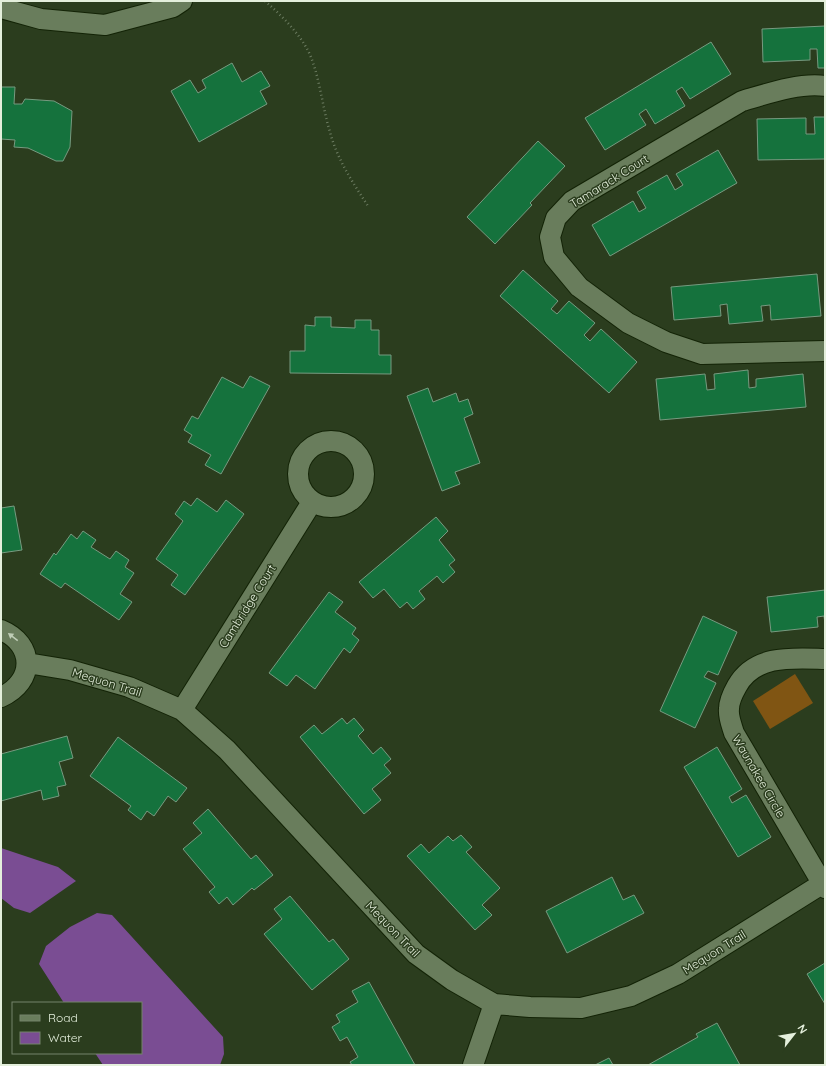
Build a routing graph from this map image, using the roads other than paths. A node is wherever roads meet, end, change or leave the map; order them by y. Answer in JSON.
{"nodes":[{"id":1,"x":182,"y":1,"type":"edge"},
{"id":2,"x":1,"y":8,"type":"edge"},
{"id":3,"x":825,"y":86,"type":"edge"},
{"id":4,"x":825,"y":351,"type":"edge"},
{"id":5,"x":312,"y":502,"type":"dead end"},
{"id":6,"x":1,"y":630,"type":"edge"},
{"id":7,"x":825,"y":659,"type":"edge"},
{"id":8,"x":27,"y":663,"type":"junction"},
{"id":9,"x":1,"y":697,"type":"edge"},
{"id":10,"x":182,"y":710,"type":"junction"},
{"id":11,"x":824,"y":885,"type":"edge"},
{"id":12,"x":494,"y":1004,"type":"junction"},
{"id":13,"x":473,"y":1065,"type":"edge"}],
"edges":[{"from":1,"to":2,"type":"street"},
{"from":3,"to":4,"type":"street","name":"Tamarack Court"},
{"from":5,"to":10,"type":"street","name":"Cambridge Court"},
{"from":8,"to":6,"type":"street","one_way":true},
{"from":7,"to":11,"type":"street","name":"Waunakee Circle"},
{"from":8,"to":9,"type":"street"},
{"from":8,"to":10,"type":"street","name":"Mequon Trail"},
{"from":10,"to":12,"type":"street","name":"Mequon Trail"},
{"from":11,"to":12,"type":"street","name":"Mequon Trail"},
{"from":12,"to":13,"type":"street"}]}
